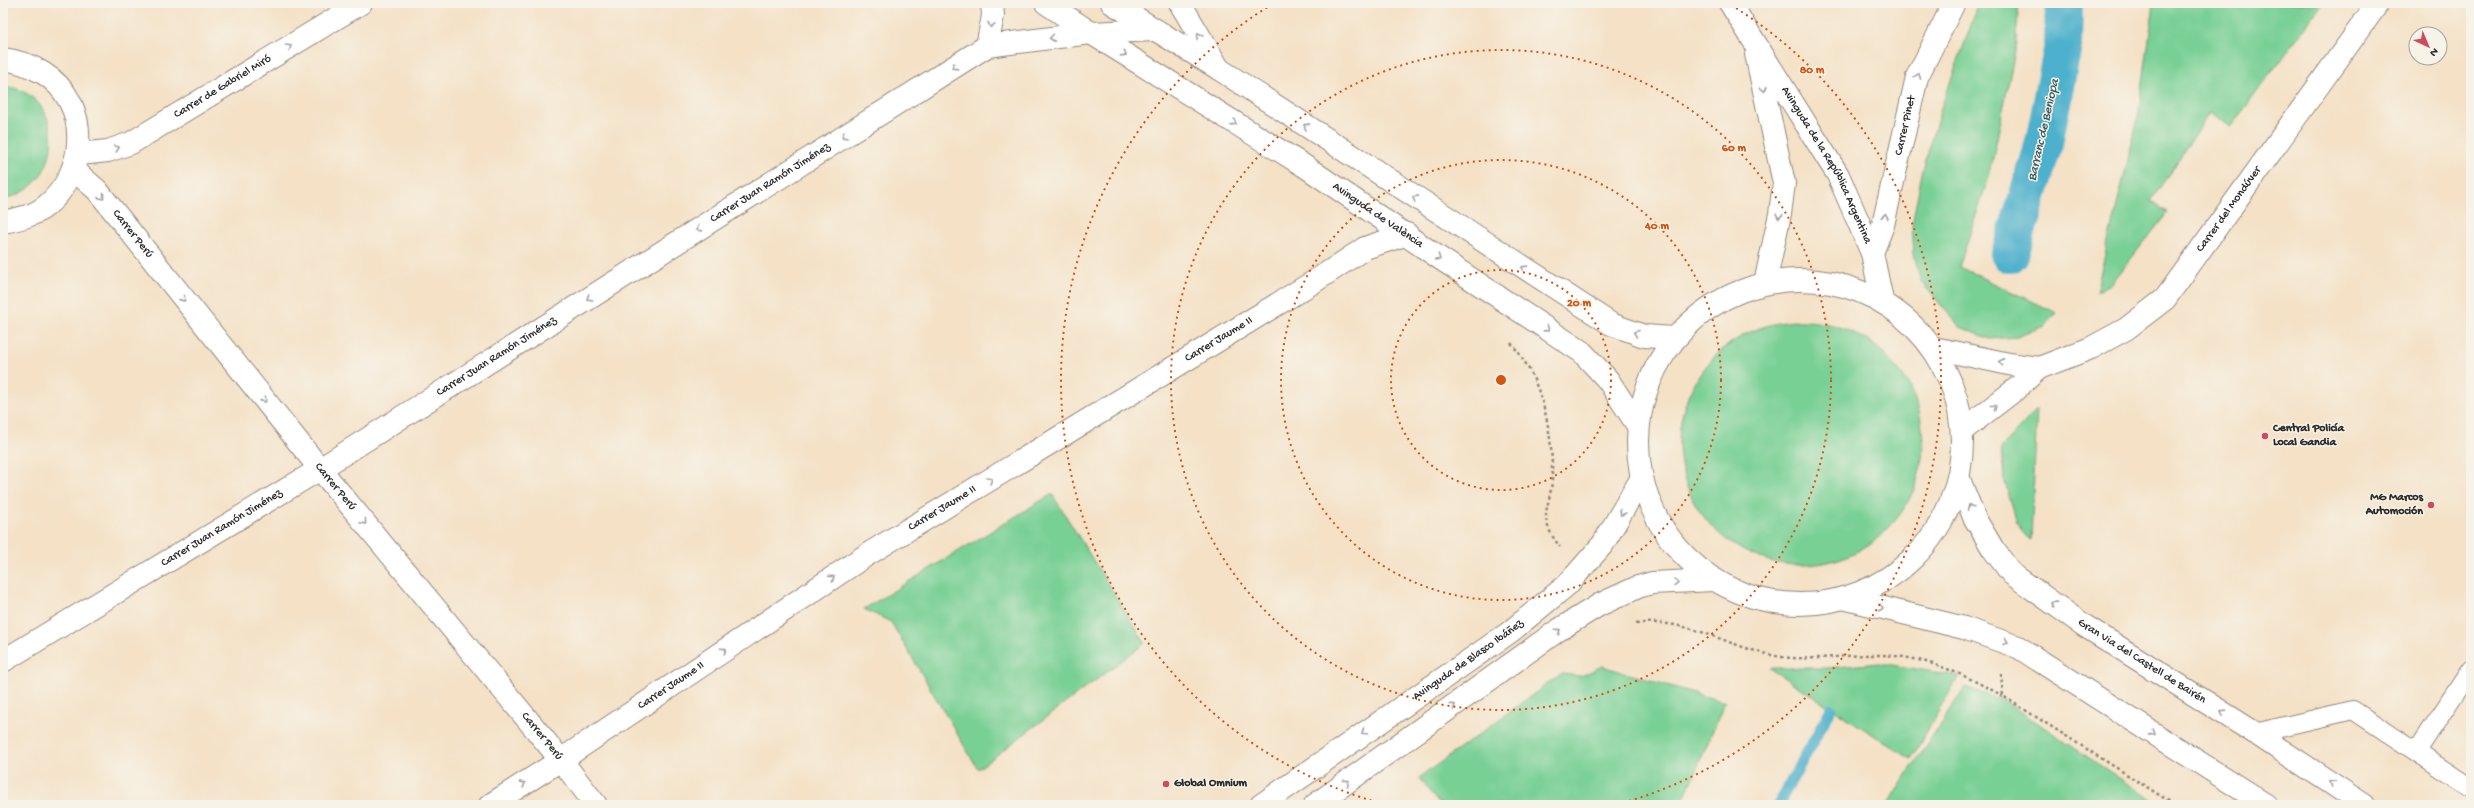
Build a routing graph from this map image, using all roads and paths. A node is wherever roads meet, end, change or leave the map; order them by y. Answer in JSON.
{"nodes":[{"id":1,"x":361,"y":3,"type":"edge"},
{"id":2,"x":992,"y":3,"type":"edge"},
{"id":3,"x":1046,"y":3,"type":"edge"},
{"id":4,"x":1112,"y":3,"type":"edge"},
{"id":5,"x":1180,"y":3,"type":"edge"},
{"id":6,"x":1730,"y":3,"type":"edge"},
{"id":7,"x":1954,"y":3,"type":"edge"},
{"id":8,"x":2378,"y":3,"type":"edge"},
{"id":9,"x":1155,"y":30,"type":"junction"},
{"id":10,"x":1091,"y":33,"type":"junction"},
{"id":11,"x":1753,"y":37,"type":"junction"},
{"id":12,"x":987,"y":46,"type":"junction"},
{"id":13,"x":3,"y":59,"type":"edge"},
{"id":14,"x":1219,"y":69,"type":"junction"},
{"id":15,"x":76,"y":162,"type":"junction"},
{"id":16,"x":3,"y":222,"type":"edge"},
{"id":17,"x":1407,"y":234,"type":"junction"},
{"id":18,"x":1872,"y":253,"type":"junction"},
{"id":19,"x":1765,"y":283,"type":"junction"},
{"id":20,"x":1882,"y":300,"type":"junction"},
{"id":21,"x":1674,"y":338,"type":"junction"},
{"id":22,"x":1934,"y":348,"type":"junction"},
{"id":23,"x":2039,"y":368,"type":"junction"},
{"id":24,"x":1638,"y":426,"type":"junction"},
{"id":25,"x":1963,"y":430,"type":"junction"},
{"id":26,"x":320,"y":469,"type":"junction"},
{"id":27,"x":1642,"y":479,"type":"junction"},
{"id":28,"x":1958,"y":479,"type":"junction"},
{"id":29,"x":1713,"y":580,"type":"junction"},
{"id":30,"x":1843,"y":598,"type":"junction"},
{"id":31,"x":3,"y":661,"type":"edge"},
{"id":32,"x":2471,"y":668,"type":"edge"},
{"id":33,"x":2001,"y":675,"type":"dead end"},
{"id":34,"x":2256,"y":733,"type":"junction"},
{"id":35,"x":2417,"y":751,"type":"junction"},
{"id":36,"x":562,"y":760,"type":"junction"},
{"id":37,"x":2471,"y":788,"type":"edge"},
{"id":38,"x":490,"y":805,"type":"edge"},
{"id":39,"x":596,"y":805,"type":"edge"},
{"id":40,"x":1261,"y":805,"type":"edge"},
{"id":41,"x":1315,"y":805,"type":"edge"},
{"id":42,"x":2175,"y":805,"type":"edge"},
{"id":43,"x":2266,"y":805,"type":"edge"},
{"id":44,"x":2364,"y":805,"type":"edge"}],
"edges":[{"from":15,"to":1,"type":"street","name":"Carrer de Gabriel Miró","one_way":true},
{"from":2,"to":12,"type":"street","one_way":true},
{"from":3,"to":10,"type":"street","name":"Avinguda de València"},
{"from":4,"to":9,"type":"street"},
{"from":14,"to":5,"type":"street","one_way":true},
{"from":6,"to":11,"type":"street","name":"Avinguda de la República Argentina"},
{"from":18,"to":7,"type":"street","name":"Carrer Pinet","one_way":true},
{"from":8,"to":23,"type":"street","name":"Carrer del Mondúver"},
{"from":9,"to":10,"type":"street"},
{"from":9,"to":14,"type":"street"},
{"from":10,"to":12,"type":"street","name":"Carrer Juan Ramón Jiménez","one_way":true},
{"from":10,"to":17,"type":"street","name":"Avinguda de València","one_way":true},
{"from":11,"to":18,"type":"street","name":"Avinguda de la República Argentina"},
{"from":11,"to":19,"type":"street","name":"Avinguda de la República Argentina","one_way":true},
{"from":12,"to":26,"type":"street","name":"Carrer Juan Ramón Jiménez","one_way":true},
{"from":13,"to":15,"type":"street"},
{"from":21,"to":14,"type":"street","one_way":true},
{"from":15,"to":16,"type":"street"},
{"from":15,"to":26,"type":"street","name":"Carrer Perú","one_way":true},
{"from":17,"to":24,"type":"street","name":"Avinguda de València","one_way":true},
{"from":36,"to":17,"type":"street","name":"Carrer Jaume II","one_way":true},
{"from":18,"to":20,"type":"street","name":"Avinguda de la República Argentina"},
{"from":19,"to":20,"type":"street"},
{"from":19,"to":21,"type":"street"},
{"from":20,"to":22,"type":"street"},
{"from":21,"to":24,"type":"street"},
{"from":23,"to":22,"type":"street","name":"Carrer del Mondúver","one_way":true},
{"from":22,"to":25,"type":"street"},
{"from":25,"to":23,"type":"street","name":"Carrer del Mondúver","one_way":true},
{"from":24,"to":27,"type":"street"},
{"from":25,"to":28,"type":"street"},
{"from":26,"to":31,"type":"street","name":"Carrer Juan Ramón Jiménez"},
{"from":26,"to":36,"type":"street","name":"Carrer Perú","one_way":true},
{"from":27,"to":29,"type":"street"},
{"from":27,"to":40,"type":"street","name":"Avinguda de Blasco Ibáñez","one_way":true},
{"from":28,"to":30,"type":"street"},
{"from":34,"to":28,"type":"street","name":"Gran Via del Castell de Bairén","one_way":true},
{"from":29,"to":30,"type":"street"},
{"from":41,"to":29,"type":"street","one_way":true},
{"from":30,"to":43,"type":"street","one_way":true},
{"from":32,"to":35,"type":"lane"},
{"from":33,"to":42,"type":"path"},
{"from":34,"to":35,"type":"lane"},
{"from":44,"to":34,"type":"street","name":"Gran Via del Castell de Bairén","one_way":true},
{"from":35,"to":37,"type":"lane"},
{"from":38,"to":36,"type":"street","name":"Carrer Jaume II","one_way":true},
{"from":36,"to":39,"type":"street","name":"Carrer Perú"}]}
